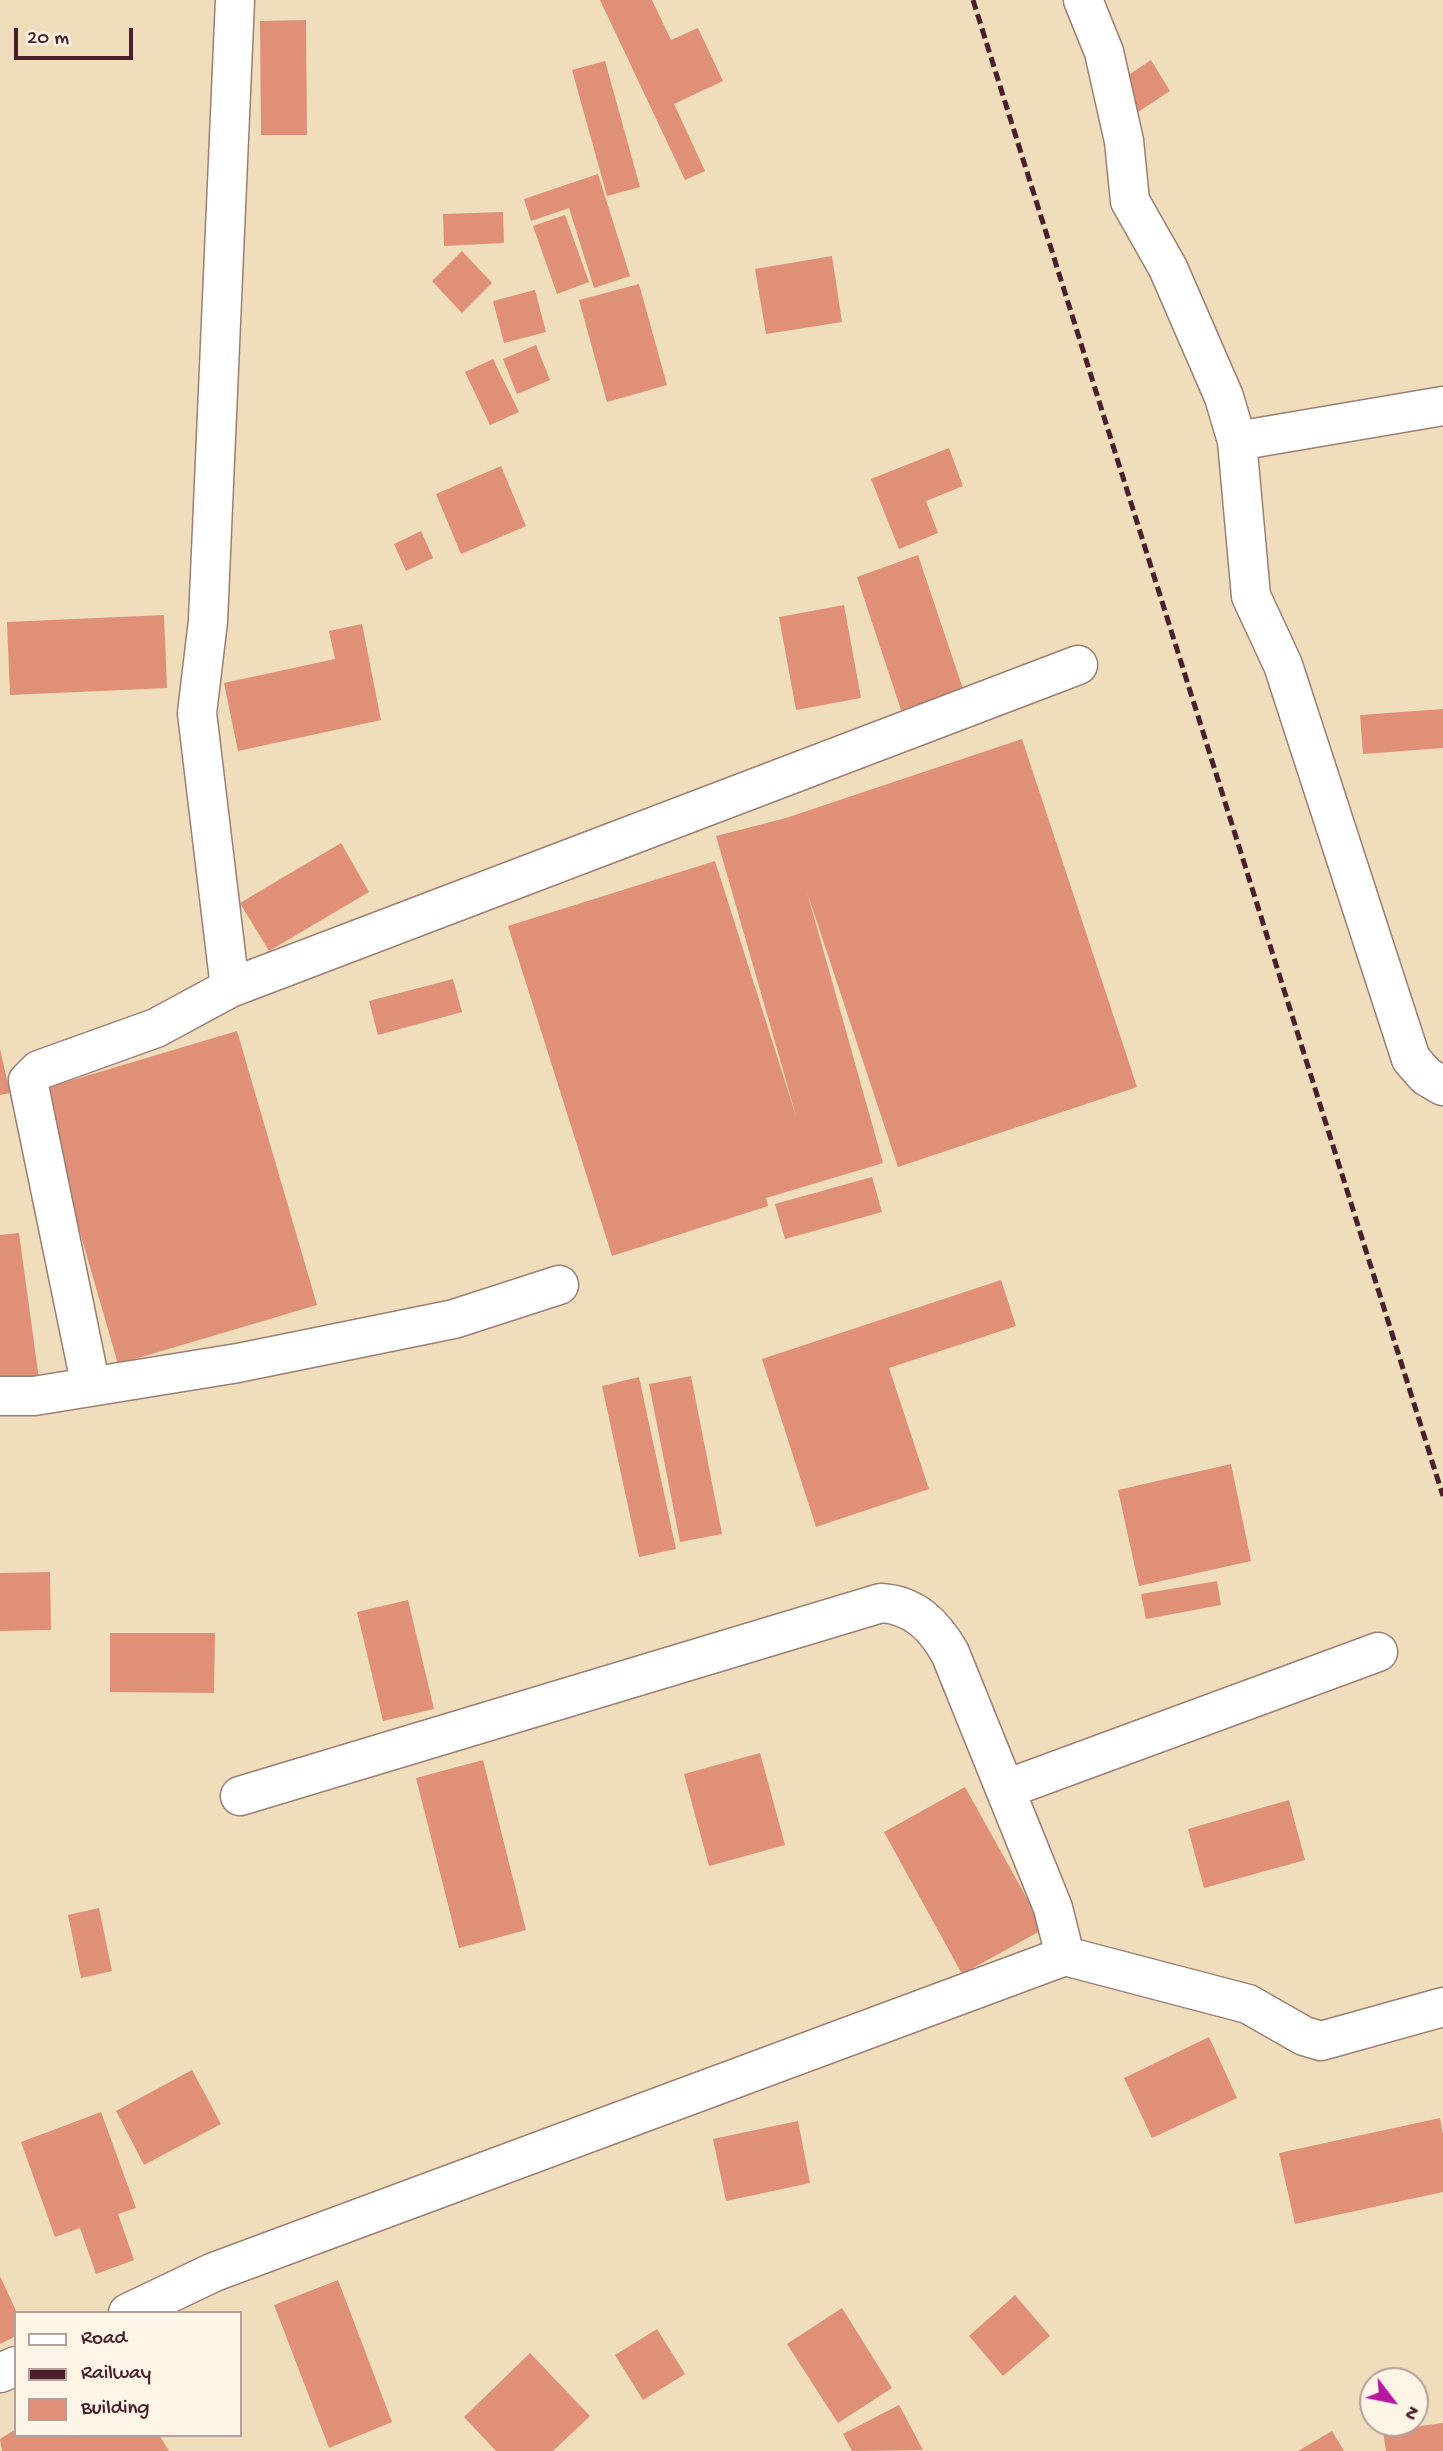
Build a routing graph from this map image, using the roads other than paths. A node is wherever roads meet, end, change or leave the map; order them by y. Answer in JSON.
{"nodes":[{"id":1,"x":235,"y":0,"type":"edge"},
{"id":2,"x":1083,"y":0,"type":"edge"},
{"id":3,"x":1443,"y":406,"type":"edge"},
{"id":4,"x":1237,"y":441,"type":"junction"},
{"id":5,"x":1078,"y":665,"type":"dead end"},
{"id":6,"x":230,"y":988,"type":"junction"},
{"id":7,"x":1443,"y":1086,"type":"edge"},
{"id":8,"x":559,"y":1285,"type":"dead end"},
{"id":9,"x":91,"y":1387,"type":"junction"},
{"id":10,"x":0,"y":1396,"type":"edge"},
{"id":11,"x":1378,"y":1652,"type":"dead end"},
{"id":12,"x":1006,"y":1789,"type":"junction"},
{"id":13,"x":240,"y":1796,"type":"dead end"},
{"id":14,"x":1065,"y":1956,"type":"junction"},
{"id":15,"x":1443,"y":2007,"type":"edge"},
{"id":16,"x":132,"y":2311,"type":"edge"}],
"edges":[{"from":1,"to":6,"type":"street"},
{"from":2,"to":4,"type":"street"},
{"from":3,"to":4,"type":"street"},
{"from":4,"to":7,"type":"street"},
{"from":5,"to":6,"type":"street"},
{"from":6,"to":9,"type":"street"},
{"from":8,"to":9,"type":"street"},
{"from":9,"to":10,"type":"street"},
{"from":11,"to":12,"type":"street"},
{"from":12,"to":13,"type":"street"},
{"from":12,"to":14,"type":"street"},
{"from":14,"to":15,"type":"street"},
{"from":14,"to":16,"type":"street"}]}
